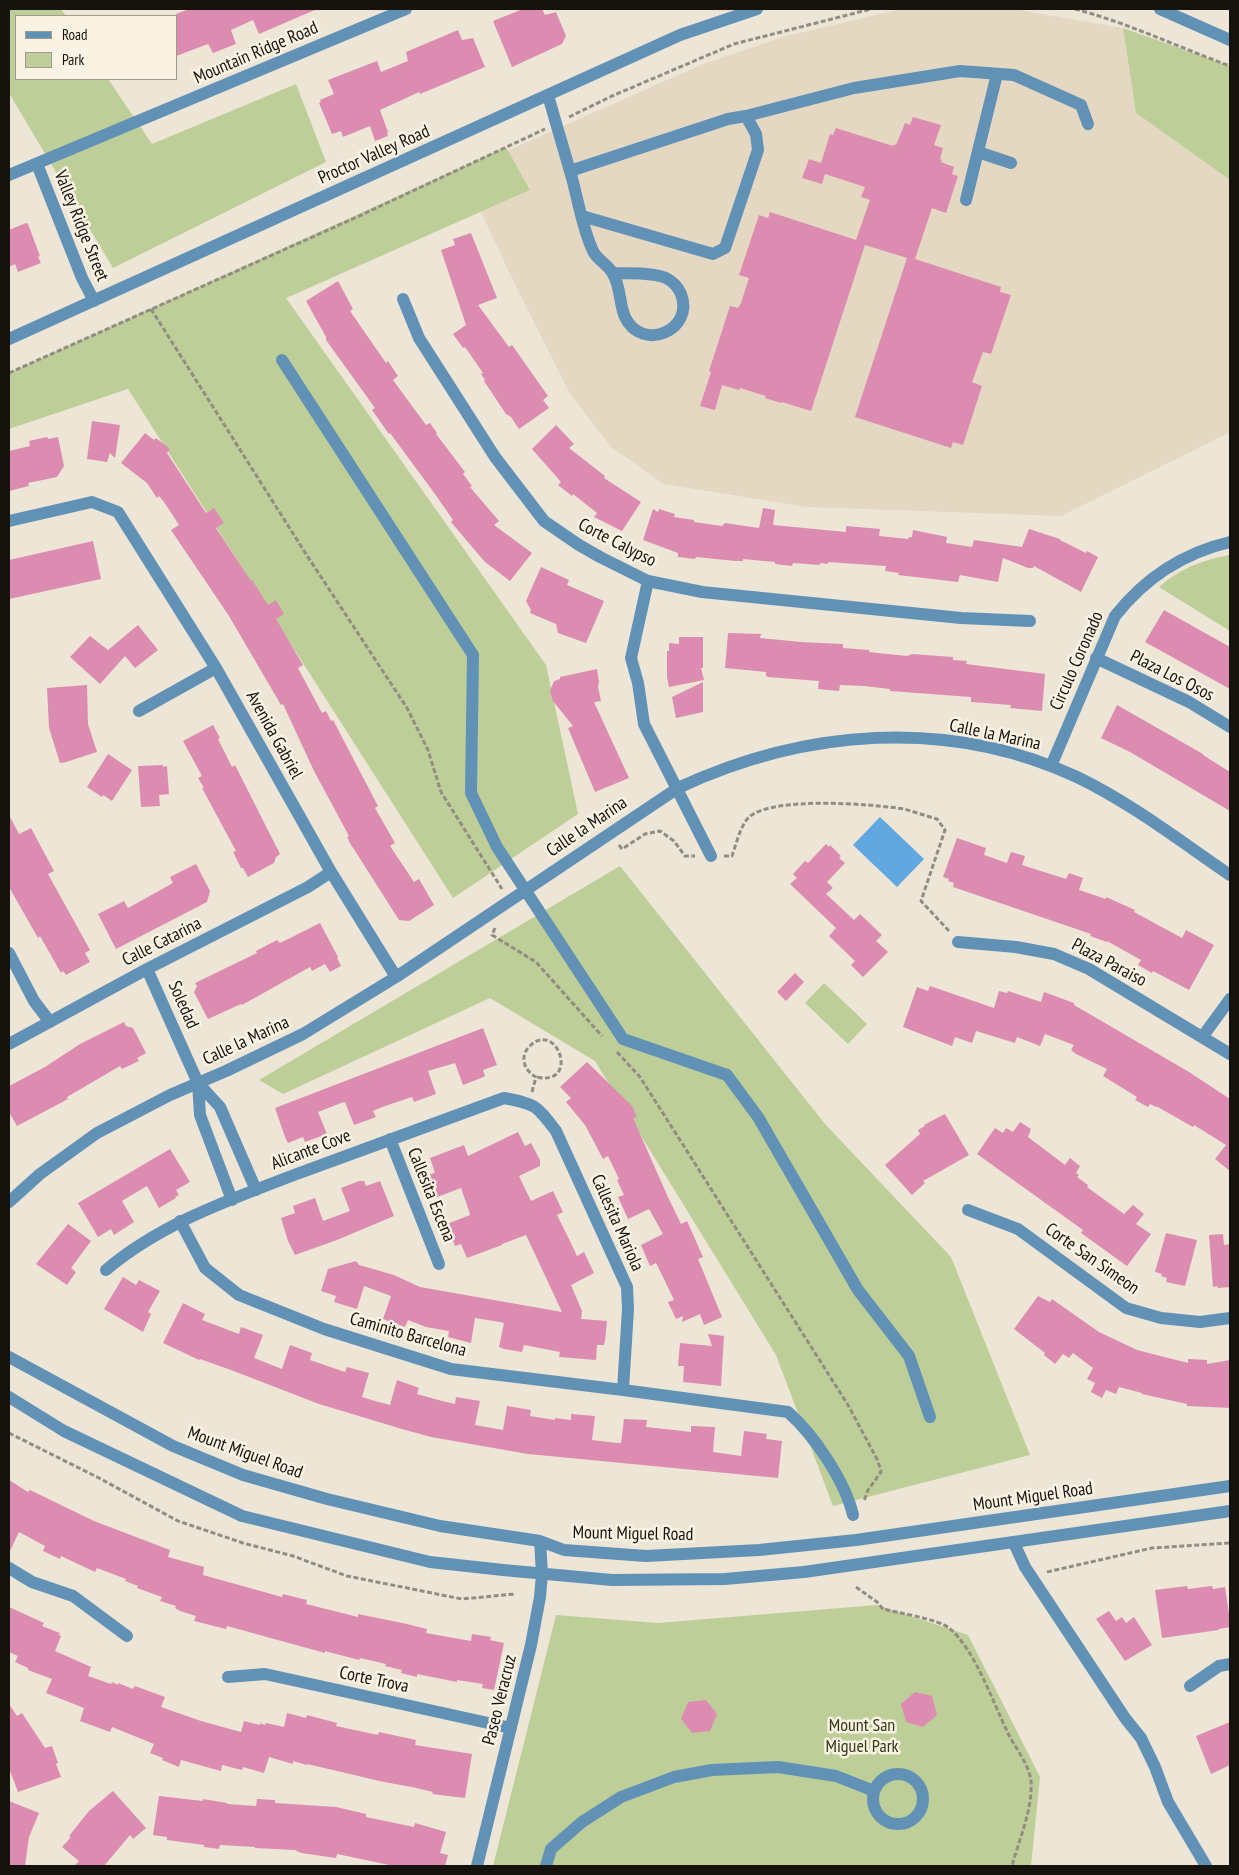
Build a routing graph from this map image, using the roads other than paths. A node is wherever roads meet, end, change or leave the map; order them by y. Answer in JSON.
{"nodes":[{"id":1,"x":406,"y":9,"type":"edge"},
{"id":2,"x":1160,"y":9,"type":"edge"},
{"id":3,"x":750,"y":10,"type":"edge"},
{"id":4,"x":1230,"y":40,"type":"edge"},
{"id":5,"x":997,"y":74,"type":"junction"},
{"id":6,"x":548,"y":95,"type":"junction"},
{"id":7,"x":746,"y":116,"type":"junction"},
{"id":8,"x":1088,"y":124,"type":"dead end"},
{"id":9,"x":978,"y":152,"type":"junction"},
{"id":10,"x":1011,"y":163,"type":"dead end"},
{"id":11,"x":38,"y":164,"type":"junction"},
{"id":12,"x":570,"y":171,"type":"junction"},
{"id":13,"x":9,"y":175,"type":"edge"},
{"id":14,"x":966,"y":200,"type":"dead end"},
{"id":15,"x":582,"y":216,"type":"junction"},
{"id":16,"x":613,"y":273,"type":"junction"},
{"id":17,"x":403,"y":299,"type":"dead end"},
{"id":18,"x":94,"y":301,"type":"junction"},
{"id":19,"x":9,"y":339,"type":"edge"},
{"id":20,"x":282,"y":360,"type":"dead end"},
{"id":21,"x":9,"y":521,"type":"edge"},
{"id":22,"x":1230,"y":542,"type":"edge"},
{"id":23,"x":648,"y":581,"type":"junction"},
{"id":24,"x":1030,"y":621,"type":"dead end"},
{"id":25,"x":1096,"y":658,"type":"junction"},
{"id":26,"x":216,"y":668,"type":"junction"},
{"id":27,"x":139,"y":711,"type":"dead end"},
{"id":28,"x":1230,"y":727,"type":"edge"},
{"id":29,"x":1052,"y":766,"type":"junction"},
{"id":30,"x":678,"y":788,"type":"junction"},
{"id":31,"x":711,"y":856,"type":"road end"},
{"id":32,"x":331,"y":872,"type":"junction"},
{"id":33,"x":1230,"y":874,"type":"edge"},
{"id":34,"x":525,"y":890,"type":"junction"},
{"id":35,"x":958,"y":942,"type":"road end"},
{"id":36,"x":9,"y":953,"type":"edge"},
{"id":37,"x":147,"y":969,"type":"junction"},
{"id":38,"x":396,"y":977,"type":"junction"},
{"id":39,"x":1230,"y":999,"type":"edge"},
{"id":40,"x":50,"y":1022,"type":"junction"},
{"id":41,"x":1203,"y":1036,"type":"junction"},
{"id":42,"x":9,"y":1044,"type":"edge"},
{"id":43,"x":1230,"y":1054,"type":"edge"},
{"id":44,"x":198,"y":1083,"type":"junction"},
{"id":45,"x":540,"y":1110,"type":"joint"},
{"id":46,"x":390,"y":1139,"type":"junction"},
{"id":47,"x":236,"y":1144,"type":"junction"},
{"id":48,"x":214,"y":1152,"type":"junction"},
{"id":49,"x":256,"y":1190,"type":"junction"},
{"id":50,"x":232,"y":1200,"type":"junction"},
{"id":51,"x":9,"y":1202,"type":"edge"},
{"id":52,"x":968,"y":1210,"type":"dead end"},
{"id":53,"x":180,"y":1221,"type":"junction"},
{"id":54,"x":439,"y":1264,"type":"dead end"},
{"id":55,"x":106,"y":1270,"type":"dead end"},
{"id":56,"x":1230,"y":1318,"type":"edge"},
{"id":57,"x":9,"y":1357,"type":"edge"},
{"id":58,"x":623,"y":1390,"type":"junction"},
{"id":59,"x":9,"y":1397,"type":"edge"},
{"id":60,"x":930,"y":1417,"type":"dead end"},
{"id":61,"x":1230,"y":1486,"type":"edge"},
{"id":62,"x":1230,"y":1511,"type":"edge"},
{"id":63,"x":853,"y":1514,"type":"road end"},
{"id":64,"x":540,"y":1541,"type":"junction"},
{"id":65,"x":1014,"y":1543,"type":"junction"},
{"id":66,"x":9,"y":1568,"type":"edge"},
{"id":67,"x":542,"y":1574,"type":"junction"},
{"id":68,"x":127,"y":1636,"type":"dead end"},
{"id":69,"x":1230,"y":1664,"type":"edge"},
{"id":70,"x":228,"y":1677,"type":"dead end"},
{"id":71,"x":1190,"y":1686,"type":"dead end"},
{"id":72,"x":511,"y":1728,"type":"junction"},
{"id":73,"x":874,"y":1791,"type":"dead end"},
{"id":74,"x":477,"y":1866,"type":"edge"},
{"id":75,"x":546,"y":1866,"type":"edge"},
{"id":76,"x":1206,"y":1866,"type":"edge"}],
"edges":[{"from":1,"to":11,"type":"street","name":"Mountain Ridge Road"},
{"from":2,"to":4,"type":"street"},
{"from":3,"to":6,"type":"street","name":"Proctor Valley Road"},
{"from":5,"to":7,"type":"street"},
{"from":5,"to":8,"type":"street"},
{"from":5,"to":9,"type":"street"},
{"from":6,"to":12,"type":"street"},
{"from":6,"to":18,"type":"street","name":"Proctor Valley Road"},
{"from":7,"to":12,"type":"street"},
{"from":7,"to":15,"type":"street"},
{"from":9,"to":10,"type":"street"},
{"from":9,"to":14,"type":"street"},
{"from":11,"to":13,"type":"street","name":"Mountain Ridge Road"},
{"from":11,"to":18,"type":"street","name":"Valley Ridge Street"},
{"from":12,"to":15,"type":"street"},
{"from":15,"to":16,"type":"street"},
{"from":16,"to":16,"type":"street"},
{"from":17,"to":23,"type":"street","name":"Corte Calypso"},
{"from":18,"to":19,"type":"street","name":"Proctor Valley Road"},
{"from":20,"to":34,"type":"street"},
{"from":21,"to":26,"type":"street","name":"Avenida Gabriel"},
{"from":22,"to":25,"type":"street","name":"Circulo Coronado"},
{"from":23,"to":24,"type":"street","name":"Corte Calypso"},
{"from":23,"to":30,"type":"street"},
{"from":25,"to":28,"type":"street","name":"Plaza Los Osos"},
{"from":25,"to":29,"type":"street","name":"Circulo Coronado"},
{"from":26,"to":27,"type":"street"},
{"from":26,"to":32,"type":"street","name":"Avenida Gabriel"},
{"from":29,"to":30,"type":"street","name":"Calle la Marina"},
{"from":29,"to":33,"type":"street","name":"Calle la Marina"},
{"from":30,"to":31,"type":"street"},
{"from":30,"to":34,"type":"street","name":"Calle la Marina"},
{"from":32,"to":37,"type":"street","name":"Calle Catarina"},
{"from":32,"to":38,"type":"street","name":"Avenida Gabriel"},
{"from":34,"to":38,"type":"street","name":"Calle la Marina"},
{"from":34,"to":60,"type":"street"},
{"from":35,"to":41,"type":"street","name":"Plaza Paraiso"},
{"from":36,"to":40,"type":"street"},
{"from":37,"to":40,"type":"street","name":"Calle Catarina"},
{"from":37,"to":44,"type":"street","name":"Soledad"},
{"from":38,"to":44,"type":"street","name":"Calle la Marina"},
{"from":39,"to":41,"type":"street"},
{"from":40,"to":42,"type":"street","name":"Calle Catarina"},
{"from":41,"to":43,"type":"street","name":"Plaza Paraiso"},
{"from":44,"to":47,"type":"street","name":"Soledad"},
{"from":44,"to":48,"type":"street","name":"Soledad"},
{"from":44,"to":51,"type":"street","name":"Calle la Marina"},
{"from":45,"to":46,"type":"street","name":"Alicante Cove"},
{"from":45,"to":58,"type":"street","name":"Callesita Mariola"},
{"from":46,"to":49,"type":"street","name":"Alicante Cove"},
{"from":46,"to":54,"type":"street","name":"Callesita Escena"},
{"from":47,"to":48,"type":"street"},
{"from":47,"to":49,"type":"street","name":"Soledad"},
{"from":48,"to":50,"type":"street","name":"Soledad"},
{"from":49,"to":50,"type":"street","name":"Alicante Cove"},
{"from":50,"to":53,"type":"street","name":"Alicante Cove"},
{"from":52,"to":56,"type":"street","name":"Corte San Simeon"},
{"from":53,"to":55,"type":"street","name":"Alicante Cove"},
{"from":53,"to":58,"type":"street","name":"Caminito Barcelona"},
{"from":57,"to":64,"type":"street","name":"Mount Miguel Road"},
{"from":58,"to":63,"type":"street","name":"Caminito Barcelona"},
{"from":59,"to":67,"type":"street"},
{"from":61,"to":64,"type":"street","name":"Mount Miguel Road"},
{"from":62,"to":65,"type":"street"},
{"from":64,"to":67,"type":"street","name":"Paseo Veracruz"},
{"from":65,"to":67,"type":"street"},
{"from":65,"to":76,"type":"street"},
{"from":66,"to":68,"type":"street"},
{"from":67,"to":72,"type":"street","name":"Paseo Veracruz"},
{"from":69,"to":71,"type":"street"},
{"from":70,"to":72,"type":"street","name":"Corte Trova"},
{"from":72,"to":74,"type":"street","name":"Paseo Veracruz"},
{"from":73,"to":75,"type":"street"}]}
